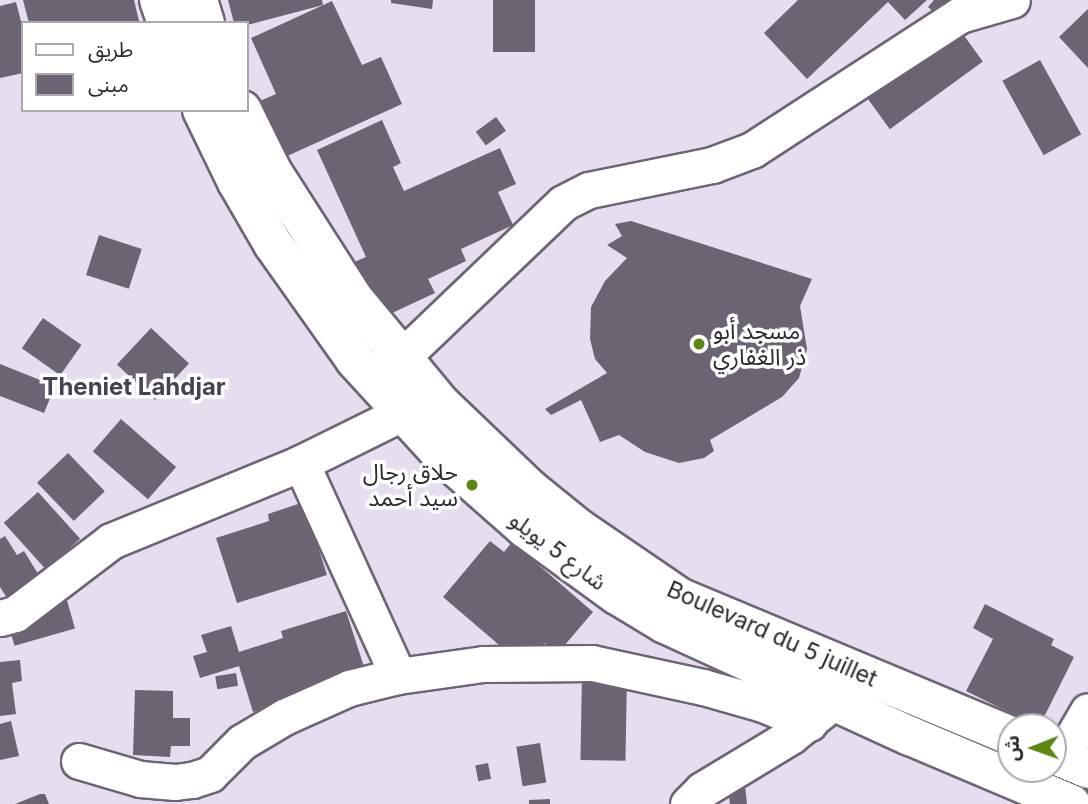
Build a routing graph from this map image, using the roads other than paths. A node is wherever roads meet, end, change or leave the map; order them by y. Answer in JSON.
{"nodes":[{"id":1,"x":159,"y":0,"type":"edge"},
{"id":2,"x":198,"y":0,"type":"edge"},
{"id":3,"x":1012,"y":0,"type":"edge"},
{"id":4,"x":166,"y":21,"type":"edge"},
{"id":5,"x":204,"y":21,"type":"edge"},
{"id":6,"x":203,"y":112,"type":"edge"},
{"id":7,"x":243,"y":112,"type":"edge"},
{"id":8,"x":401,"y":358,"type":"junction"},
{"id":9,"x":402,"y":414,"type":"junction"},
{"id":10,"x":302,"y":463,"type":"junction"},
{"id":11,"x":0,"y":618,"type":"edge"},
{"id":12,"x":854,"y":671,"type":"junction"},
{"id":13,"x":398,"y":676,"type":"junction"},
{"id":14,"x":1088,"y":711,"type":"edge"},
{"id":15,"x":820,"y":712,"type":"junction"},
{"id":16,"x":997,"y":730,"type":"edge"},
{"id":17,"x":1067,"y":760,"type":"edge"},
{"id":18,"x":79,"y":761,"type":"dead end"},
{"id":19,"x":688,"y":804,"type":"edge"},
{"id":20,"x":1070,"y":804,"type":"edge"}],
"edges":[{"from":1,"to":4,"type":"main road"},
{"from":2,"to":5,"type":"main road"},
{"from":3,"to":8,"type":"street"},
{"from":6,"to":9,"type":"main road","name":"شارع 5 يويلو"},
{"from":7,"to":8,"type":"main road","name":"Boulevard du 5 juillet"},
{"from":8,"to":12,"type":"main road","name":"Boulevard du 5 juillet"},
{"from":9,"to":10,"type":"street"},
{"from":9,"to":15,"type":"main road","name":"شارع 5 يويلو"},
{"from":10,"to":11,"type":"street"},
{"from":10,"to":13,"type":"street"},
{"from":12,"to":15,"type":"street"},
{"from":12,"to":16,"type":"main road","name":"Boulevard du 5 juillet"},
{"from":13,"to":15,"type":"street"},
{"from":13,"to":18,"type":"street"},
{"from":14,"to":17,"type":"street"},
{"from":15,"to":19,"type":"street"},
{"from":15,"to":20,"type":"main road","name":"شارع 5 يويلو"}]}
